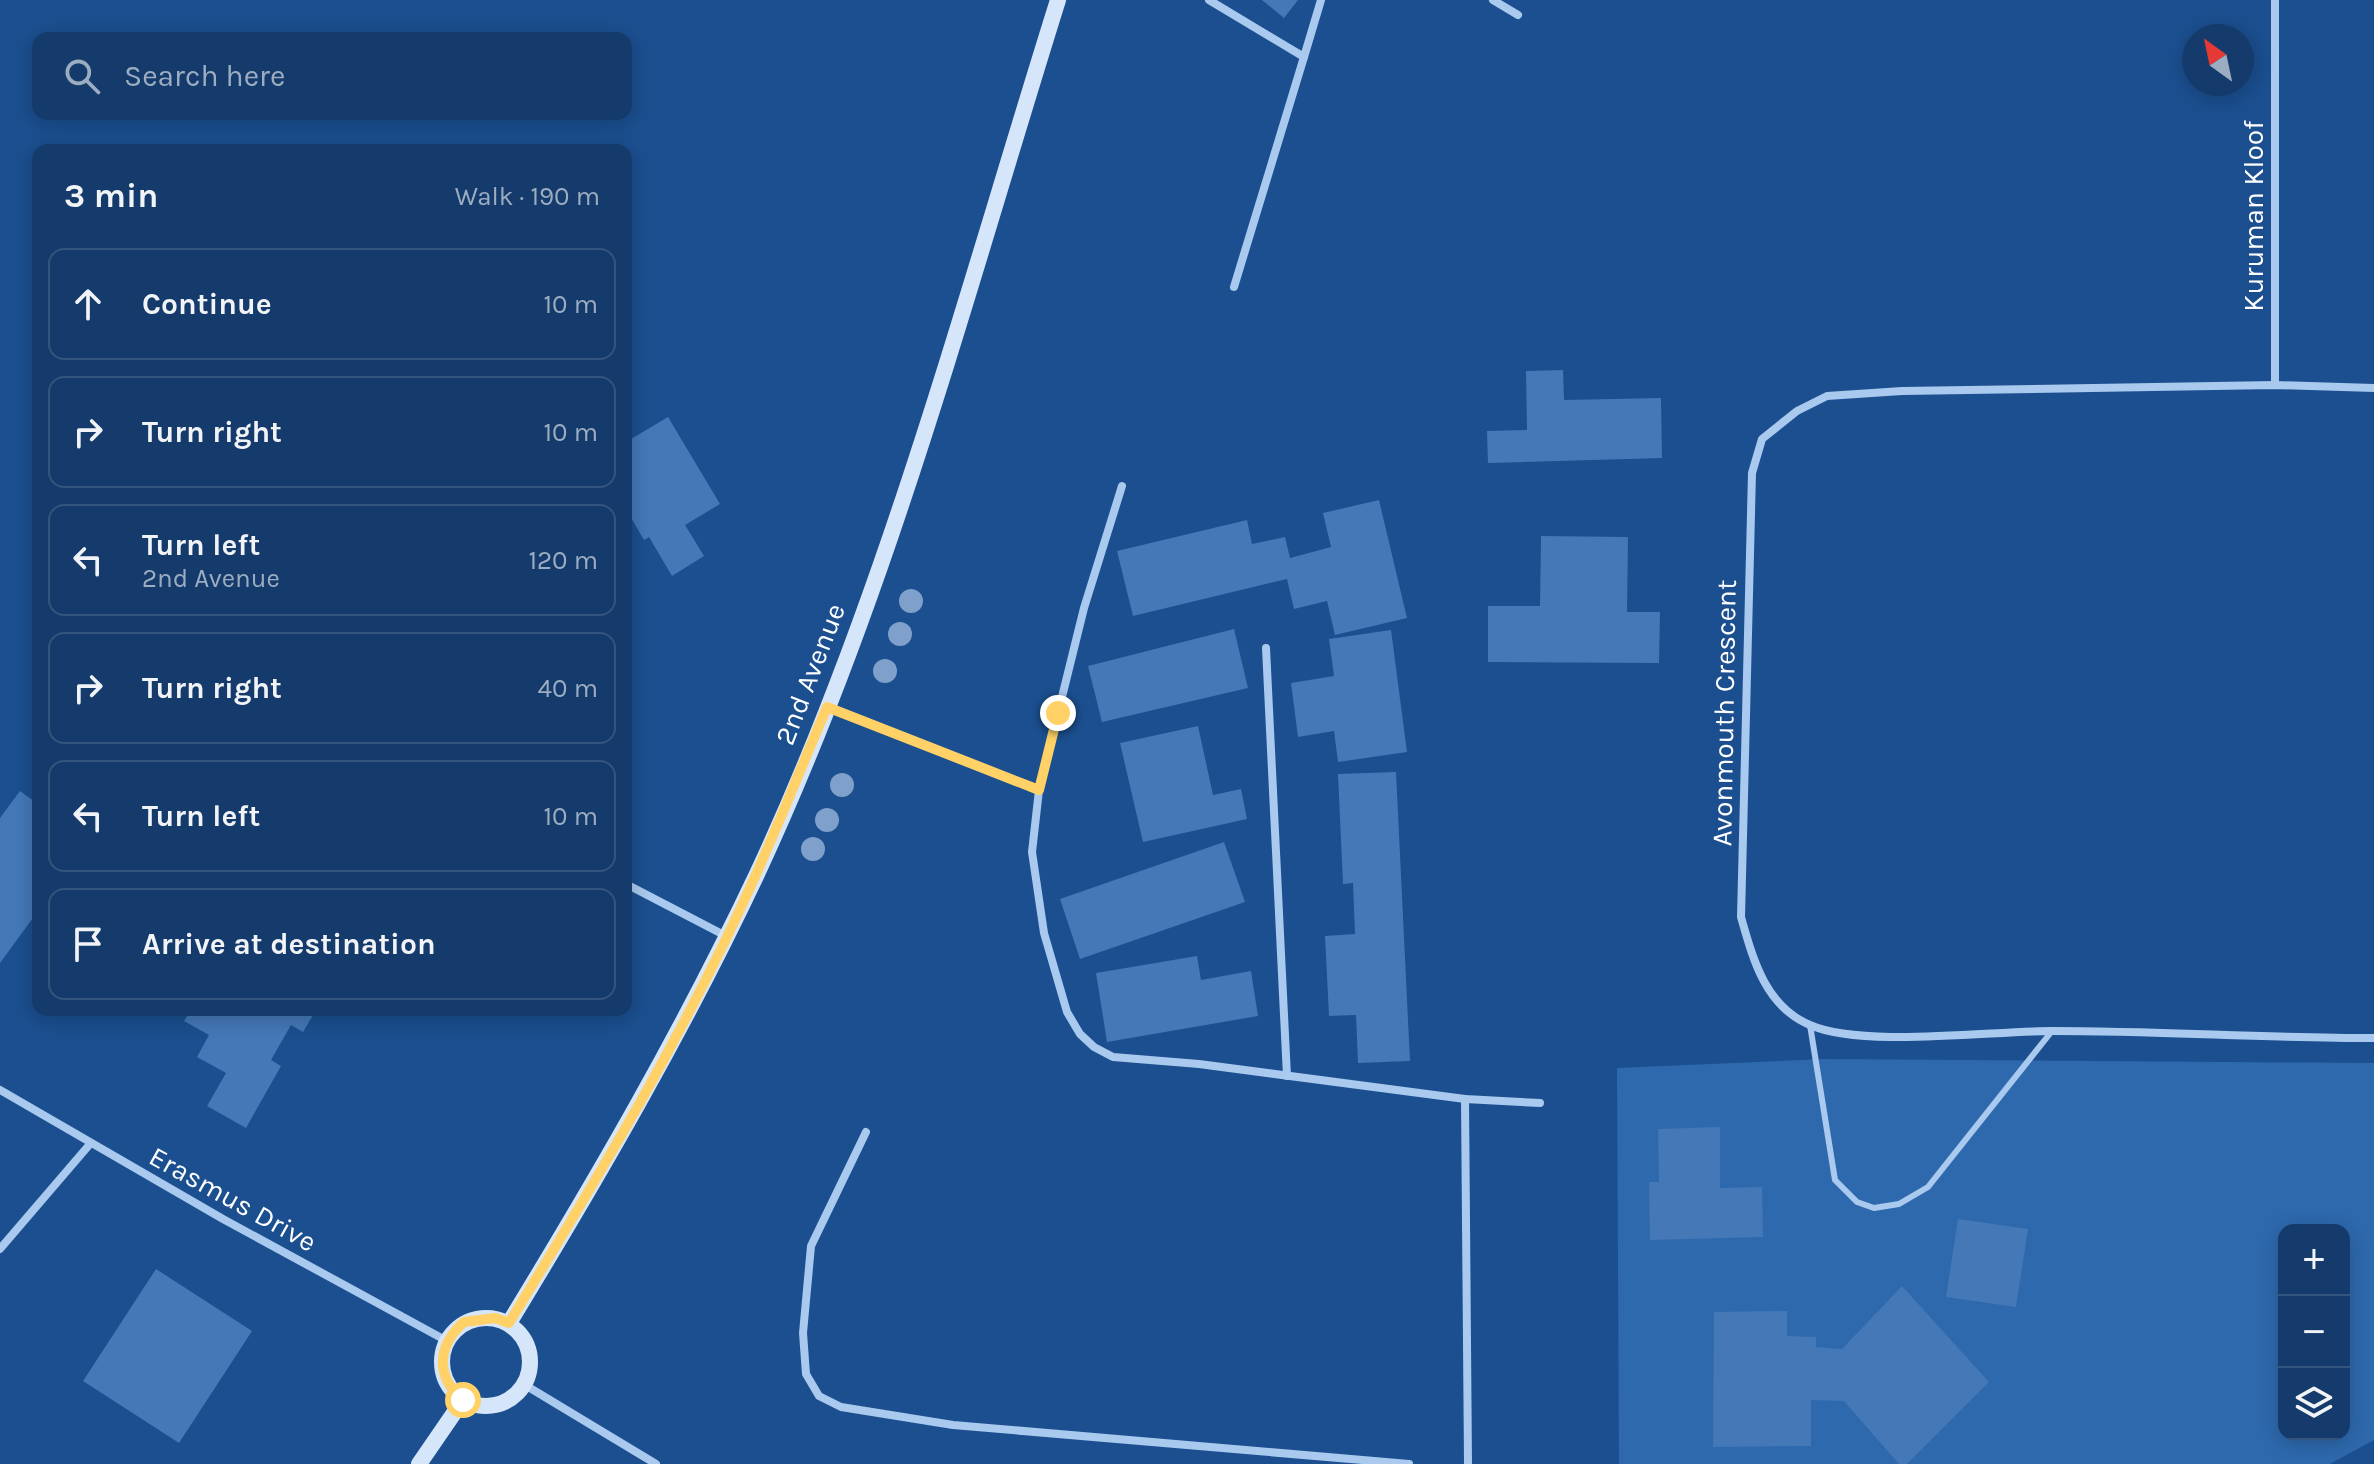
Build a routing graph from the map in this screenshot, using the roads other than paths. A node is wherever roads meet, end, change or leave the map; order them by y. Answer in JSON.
{"nodes":[{"id":1,"x":1058,"y":0,"type":"edge"},
{"id":2,"x":1209,"y":0,"type":"edge"},
{"id":3,"x":1321,"y":0,"type":"edge"},
{"id":4,"x":1493,"y":0,"type":"edge"},
{"id":5,"x":2275,"y":0,"type":"edge"},
{"id":6,"x":1518,"y":15,"type":"dead end"},
{"id":7,"x":1304,"y":57,"type":"junction"},
{"id":8,"x":1234,"y":287,"type":"dead end"},
{"id":9,"x":2275,"y":385,"type":"junction"},
{"id":10,"x":2374,"y":388,"type":"edge"},
{"id":11,"x":1122,"y":486,"type":"dead end"},
{"id":12,"x":1266,"y":648,"type":"dead end"},
{"id":13,"x":827,"y":707,"type":"junction"},
{"id":14,"x":1039,"y":790,"type":"junction"},
{"id":15,"x":632,"y":887,"type":"edge"},
{"id":16,"x":726,"y":936,"type":"junction"},
{"id":17,"x":1810,"y":1025,"type":"junction"},
{"id":18,"x":2052,"y":1031,"type":"junction"},
{"id":19,"x":2374,"y":1038,"type":"edge"},
{"id":20,"x":1287,"y":1076,"type":"junction"},
{"id":21,"x":0,"y":1090,"type":"edge"},
{"id":22,"x":1465,"y":1099,"type":"junction"},
{"id":23,"x":1540,"y":1103,"type":"dead end"},
{"id":24,"x":866,"y":1132,"type":"dead end"},
{"id":25,"x":90,"y":1144,"type":"junction"},
{"id":26,"x":0,"y":1249,"type":"edge"},
{"id":27,"x":509,"y":1323,"type":"junction"},
{"id":28,"x":447,"y":1341,"type":"junction"},
{"id":29,"x":525,"y":1385,"type":"junction"},
{"id":30,"x":463,"y":1400,"type":"junction"},
{"id":31,"x":419,"y":1464,"type":"edge"},
{"id":32,"x":656,"y":1464,"type":"edge"},
{"id":33,"x":1409,"y":1464,"type":"edge"},
{"id":34,"x":1468,"y":1464,"type":"edge"}],
"edges":[{"from":1,"to":13,"type":"street","name":"2nd Avenue"},
{"from":2,"to":7,"type":"street"},
{"from":3,"to":7,"type":"street"},
{"from":4,"to":6,"type":"street"},
{"from":5,"to":9,"type":"street","name":"Kuruman Kloof"},
{"from":7,"to":8,"type":"street"},
{"from":9,"to":10,"type":"street","name":"Avonmouth Crescent"},
{"from":9,"to":17,"type":"street","name":"Avonmouth Crescent"},
{"from":11,"to":14,"type":"street"},
{"from":12,"to":20,"type":"street"},
{"from":13,"to":14,"type":"street"},
{"from":13,"to":16,"type":"street","name":"2nd Avenue"},
{"from":14,"to":20,"type":"street"},
{"from":15,"to":16,"type":"street"},
{"from":16,"to":27,"type":"street","name":"2nd Avenue"},
{"from":17,"to":18,"type":"street","name":"Avonmouth Crescent"},
{"from":17,"to":18,"type":"lane"},
{"from":18,"to":19,"type":"street","name":"Avonmouth Crescent"},
{"from":20,"to":22,"type":"street"},
{"from":21,"to":25,"type":"street","name":"Erasmus Drive"},
{"from":22,"to":23,"type":"street"},
{"from":22,"to":34,"type":"street"},
{"from":24,"to":33,"type":"street"},
{"from":25,"to":26,"type":"street"},
{"from":25,"to":28,"type":"street","name":"Erasmus Drive"},
{"from":27,"to":28,"type":"street"},
{"from":27,"to":29,"type":"street"},
{"from":28,"to":30,"type":"street"},
{"from":29,"to":30,"type":"street"},
{"from":29,"to":32,"type":"street"},
{"from":30,"to":31,"type":"street"}]}
